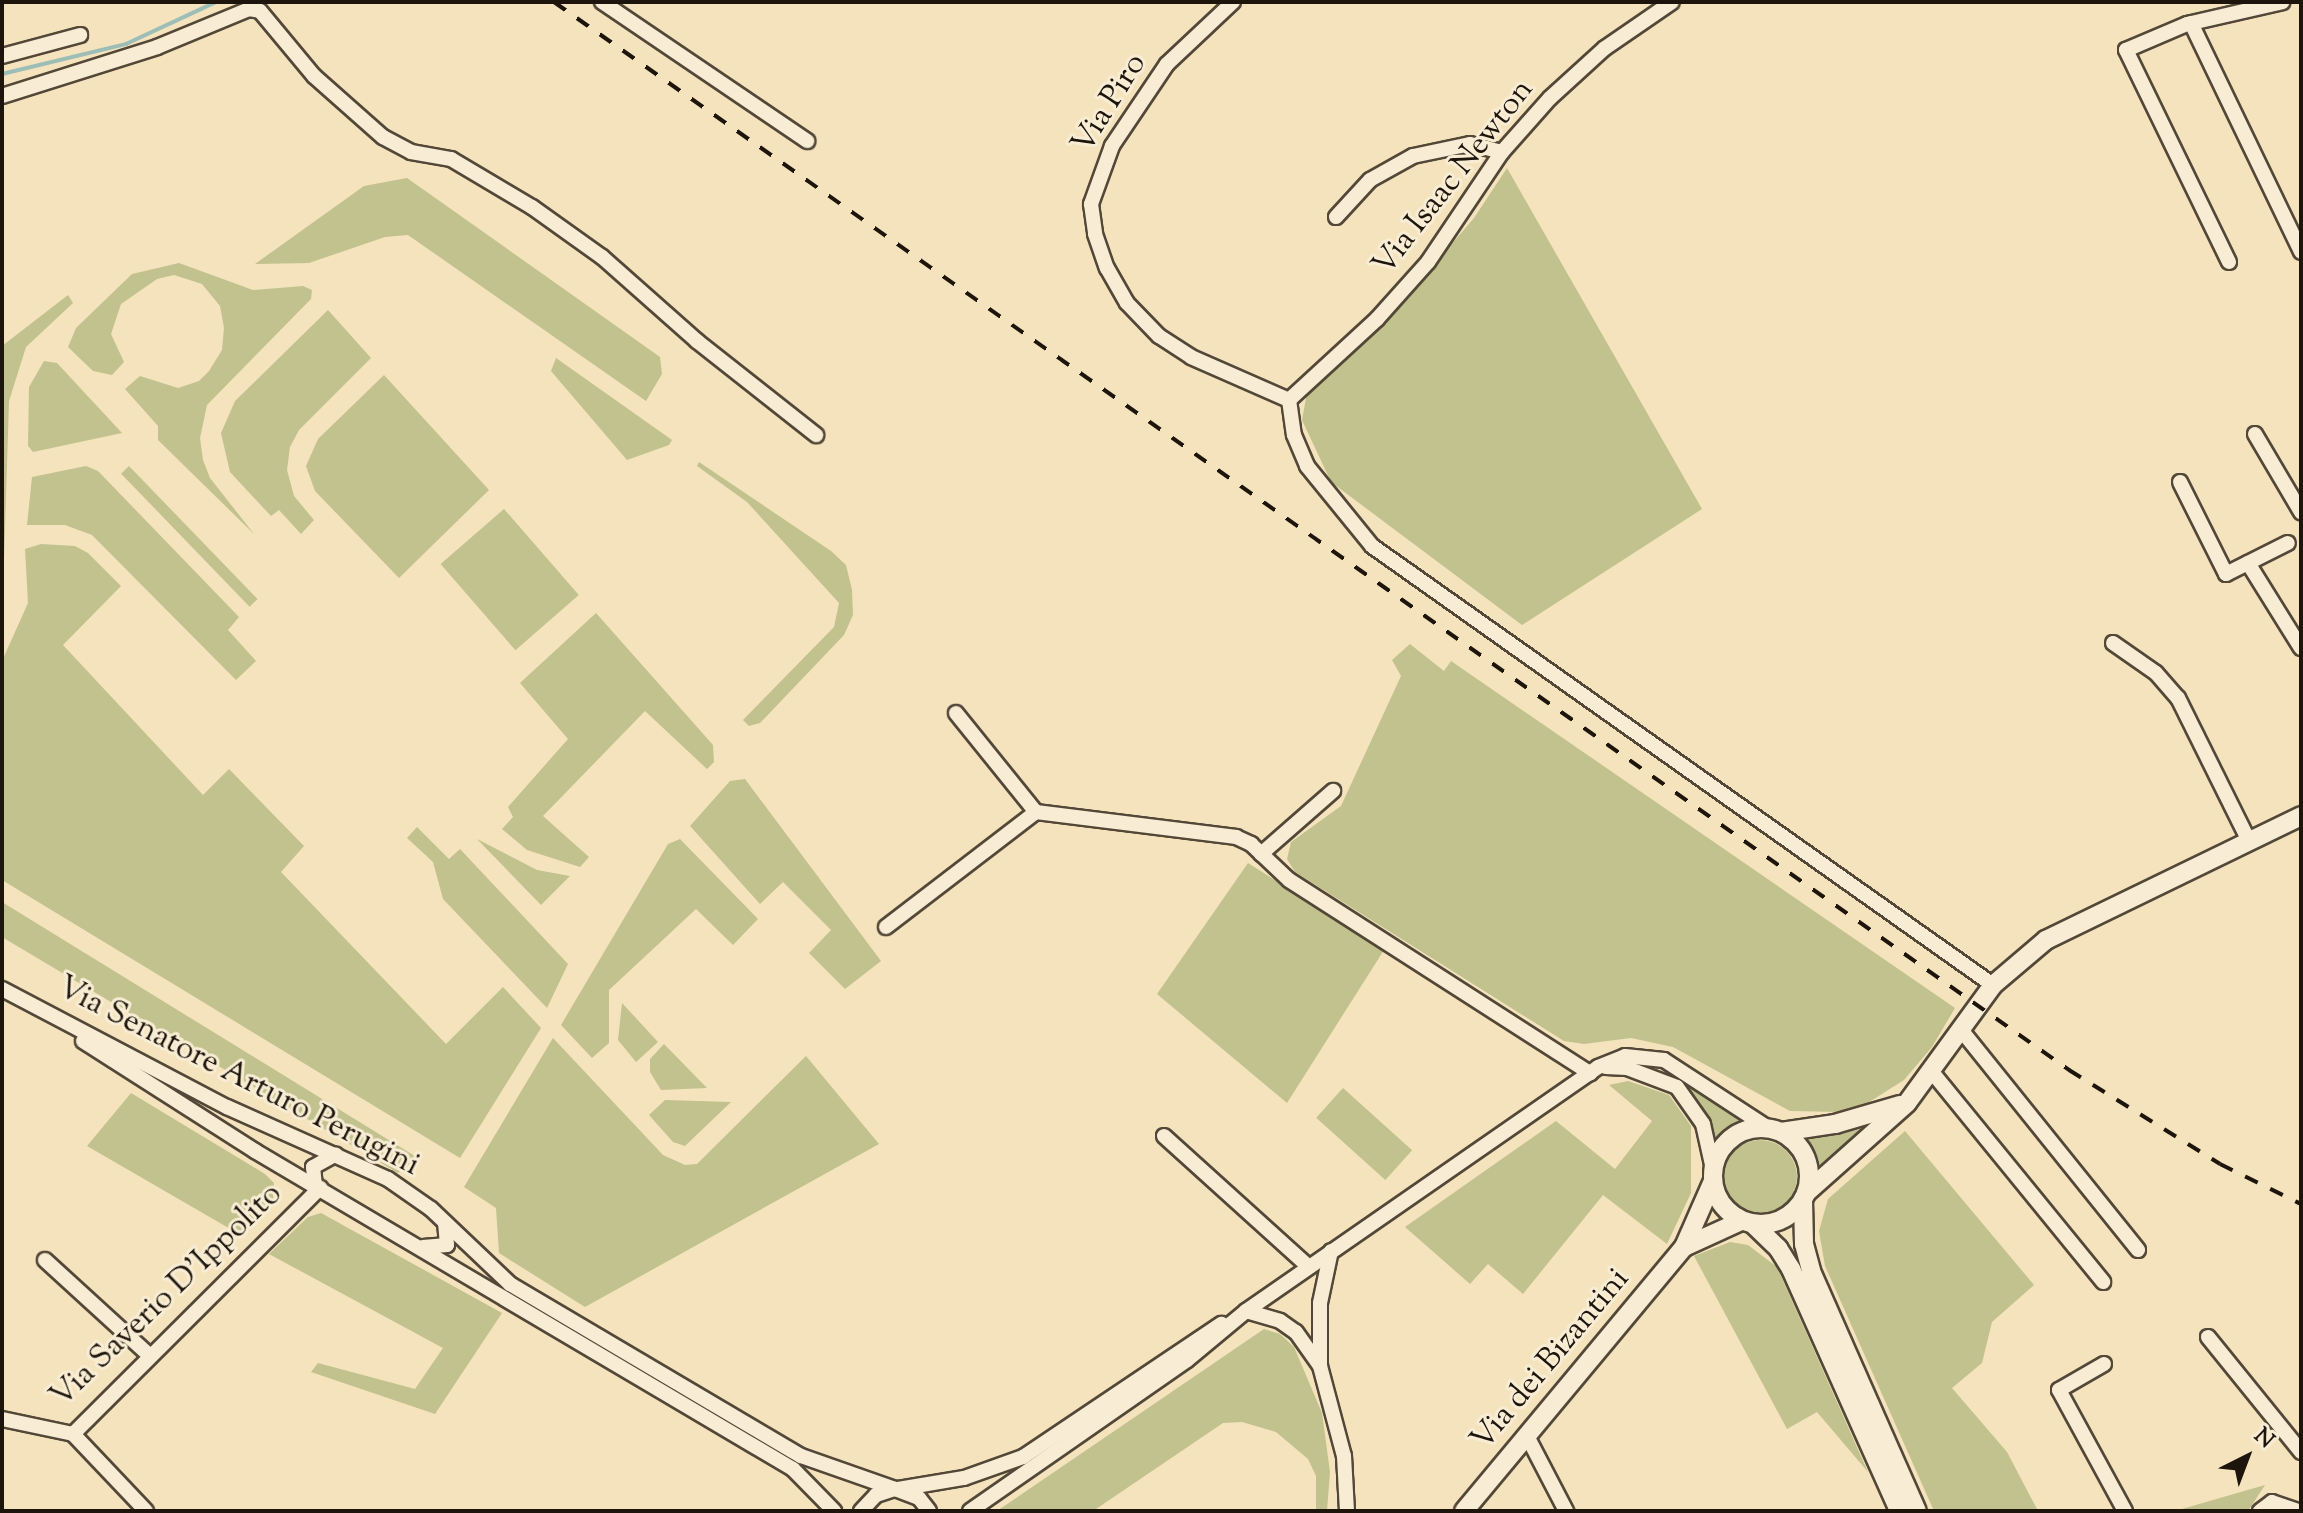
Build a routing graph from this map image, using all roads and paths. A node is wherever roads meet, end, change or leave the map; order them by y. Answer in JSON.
{"nodes":[{"id":1,"x":602,"y":2,"type":"edge"},
{"id":2,"x":1233,"y":2,"type":"edge"},
{"id":3,"x":1672,"y":2,"type":"edge"},
{"id":4,"x":2283,"y":2,"type":"edge"},
{"id":5,"x":2191,"y":23,"type":"junction"},
{"id":6,"x":80,"y":35,"type":"dead end"},
{"id":7,"x":2,"y":56,"type":"edge"},
{"id":8,"x":2,"y":96,"type":"edge"},
{"id":9,"x":807,"y":141,"type":"dead end"},
{"id":10,"x":1502,"y":152,"type":"junction"},
{"id":11,"x":1336,"y":217,"type":"dead end"},
{"id":12,"x":2301,"y":252,"type":"edge"},
{"id":13,"x":2229,"y":262,"type":"dead end"},
{"id":14,"x":1289,"y":400,"type":"junction"},
{"id":15,"x":2255,"y":434,"type":"dead end"},
{"id":16,"x":816,"y":435,"type":"dead end"},
{"id":17,"x":2180,"y":482,"type":"dead end"},
{"id":18,"x":2301,"y":512,"type":"edge"},
{"id":19,"x":2288,"y":543,"type":"dead end"},
{"id":20,"x":2248,"y":563,"type":"junction"},
{"id":21,"x":2113,"y":643,"type":"dead end"},
{"id":22,"x":2301,"y":648,"type":"edge"},
{"id":23,"x":956,"y":713,"type":"dead end"},
{"id":24,"x":1333,"y":791,"type":"dead end"},
{"id":25,"x":1036,"y":812,"type":"junction"},
{"id":26,"x":2298,"y":824,"type":"edge"},
{"id":27,"x":2249,"y":841,"type":"junction"},
{"id":28,"x":1261,"y":854,"type":"junction"},
{"id":29,"x":886,"y":927,"type":"dead end"},
{"id":30,"x":1993,"y":985,"type":"junction"},
{"id":31,"x":2,"y":989,"type":"edge"},
{"id":32,"x":1962,"y":1031,"type":"junction"},
{"id":33,"x":1594,"y":1070,"type":"junction"},
{"id":34,"x":1932,"y":1072,"type":"junction"},
{"id":35,"x":1907,"y":1103,"type":"junction"},
{"id":36,"x":1775,"y":1131,"type":"junction"},
{"id":37,"x":1164,"y":1136,"type":"dead end"},
{"id":38,"x":336,"y":1154,"type":"junction"},
{"id":39,"x":1713,"y":1175,"type":"junction"},
{"id":40,"x":317,"y":1187,"type":"junction"},
{"id":41,"x":1805,"y":1197,"type":"junction"},
{"id":42,"x":1747,"y":1222,"type":"junction"},
{"id":43,"x":445,"y":1223,"type":"junction"},
{"id":44,"x":419,"y":1246,"type":"junction"},
{"id":45,"x":1684,"y":1247,"type":"junction"},
{"id":46,"x":2138,"y":1250,"type":"dead end"},
{"id":47,"x":1331,"y":1251,"type":"junction"},
{"id":48,"x":45,"y":1260,"type":"dead end"},
{"id":49,"x":1309,"y":1267,"type":"junction"},
{"id":50,"x":2103,"y":1282,"type":"dead end"},
{"id":51,"x":1246,"y":1311,"type":"junction"},
{"id":52,"x":2208,"y":1337,"type":"dead end"},
{"id":53,"x":150,"y":1356,"type":"junction"},
{"id":54,"x":2104,"y":1364,"type":"dead end"},
{"id":55,"x":1320,"y":1366,"type":"junction"},
{"id":56,"x":2,"y":1419,"type":"edge"},
{"id":57,"x":73,"y":1434,"type":"junction"},
{"id":58,"x":1527,"y":1436,"type":"junction"},
{"id":59,"x":2301,"y":1452,"type":"edge"},
{"id":60,"x":897,"y":1489,"type":"junction"},
{"id":61,"x":828,"y":1508,"type":"edge"},
{"id":62,"x":146,"y":1511,"type":"edge"},
{"id":63,"x":861,"y":1511,"type":"edge"},
{"id":64,"x":929,"y":1511,"type":"edge"},
{"id":65,"x":970,"y":1511,"type":"edge"},
{"id":66,"x":1347,"y":1511,"type":"edge"},
{"id":67,"x":1464,"y":1511,"type":"edge"},
{"id":68,"x":1566,"y":1511,"type":"edge"},
{"id":69,"x":1899,"y":1511,"type":"edge"},
{"id":70,"x":1917,"y":1511,"type":"edge"},
{"id":71,"x":2125,"y":1511,"type":"edge"},
{"id":72,"x":2260,"y":1511,"type":"edge"},
{"id":73,"x":2298,"y":1511,"type":"edge"}],
"edges":[{"from":1,"to":9,"type":"street"},
{"from":2,"to":14,"type":"street","name":"Via Piro"},
{"from":3,"to":10,"type":"street","name":"Via Isaac Newton"},
{"from":4,"to":5,"type":"street"},
{"from":5,"to":12,"type":"street"},
{"from":5,"to":13,"type":"street"},
{"from":6,"to":7,"type":"street"},
{"from":8,"to":16,"type":"street"},
{"from":10,"to":11,"type":"street"},
{"from":10,"to":14,"type":"street","name":"Via Isaac Newton"},
{"from":14,"to":30,"type":"street"},
{"from":15,"to":18,"type":"street"},
{"from":17,"to":20,"type":"street"},
{"from":19,"to":20,"type":"street"},
{"from":20,"to":22,"type":"street"},
{"from":21,"to":27,"type":"street"},
{"from":23,"to":25,"type":"street"},
{"from":24,"to":28,"type":"street"},
{"from":25,"to":28,"type":"street"},
{"from":25,"to":29,"type":"street"},
{"from":26,"to":27,"type":"street"},
{"from":27,"to":30,"type":"street"},
{"from":28,"to":33,"type":"street"},
{"from":30,"to":32,"type":"street"},
{"from":31,"to":38,"type":"street","name":"Via Senatore Arturo Perugini"},
{"from":31,"to":40,"type":"street","name":"Via Senatore Arturo Perugini"},
{"from":32,"to":34,"type":"street"},
{"from":32,"to":46,"type":"street"},
{"from":33,"to":36,"type":"street","name":"Via Senatore Arturo Perugini"},
{"from":33,"to":39,"type":"street"},
{"from":33,"to":47,"type":"street","name":"Via Senatore Arturo Perugini"},
{"from":34,"to":35,"type":"street"},
{"from":34,"to":50,"type":"street"},
{"from":35,"to":36,"type":"street"},
{"from":35,"to":41,"type":"street"},
{"from":36,"to":39,"type":"street"},
{"from":36,"to":41,"type":"street"},
{"from":37,"to":49,"type":"street"},
{"from":38,"to":40,"type":"street","name":"Via Saverio D'Ippolito"},
{"from":38,"to":43,"type":"street","name":"Via Senatore Arturo Perugini"},
{"from":39,"to":42,"type":"street"},
{"from":39,"to":45,"type":"street","name":"Via dei Bizantini"},
{"from":40,"to":44,"type":"street","name":"Via Senatore Arturo Perugini"},
{"from":40,"to":53,"type":"street","name":"Via Saverio D'Ippolito"},
{"from":41,"to":42,"type":"street"},
{"from":41,"to":70,"type":"street"},
{"from":42,"to":45,"type":"street","name":"Via dei Bizantini"},
{"from":42,"to":69,"type":"street"},
{"from":43,"to":44,"type":"street"},
{"from":43,"to":60,"type":"street","name":"Via Senatore Arturo Perugini"},
{"from":44,"to":61,"type":"street","name":"Via Senatore Arturo Perugini"},
{"from":45,"to":58,"type":"street","name":"Via dei Bizantini"},
{"from":47,"to":49,"type":"street","name":"Via Senatore Arturo Perugini"},
{"from":47,"to":55,"type":"street"},
{"from":48,"to":53,"type":"street"},
{"from":49,"to":51,"type":"street","name":"Via Senatore Arturo Perugini"},
{"from":51,"to":55,"type":"street"},
{"from":51,"to":60,"type":"street","name":"Via Senatore Arturo Perugini"},
{"from":51,"to":65,"type":"street","name":"Via Senatore Arturo Perugini"},
{"from":52,"to":59,"type":"street"},
{"from":53,"to":57,"type":"street","name":"Via Saverio D'Ippolito"},
{"from":54,"to":71,"type":"street"},
{"from":55,"to":66,"type":"street"},
{"from":56,"to":57,"type":"street","name":"Via Saverio D'Ippolito"},
{"from":57,"to":62,"type":"street"},
{"from":58,"to":67,"type":"street","name":"Via dei Bizantini"},
{"from":58,"to":68,"type":"street"},
{"from":60,"to":63,"type":"street"},
{"from":60,"to":64,"type":"street"},
{"from":72,"to":73,"type":"street"}]}
